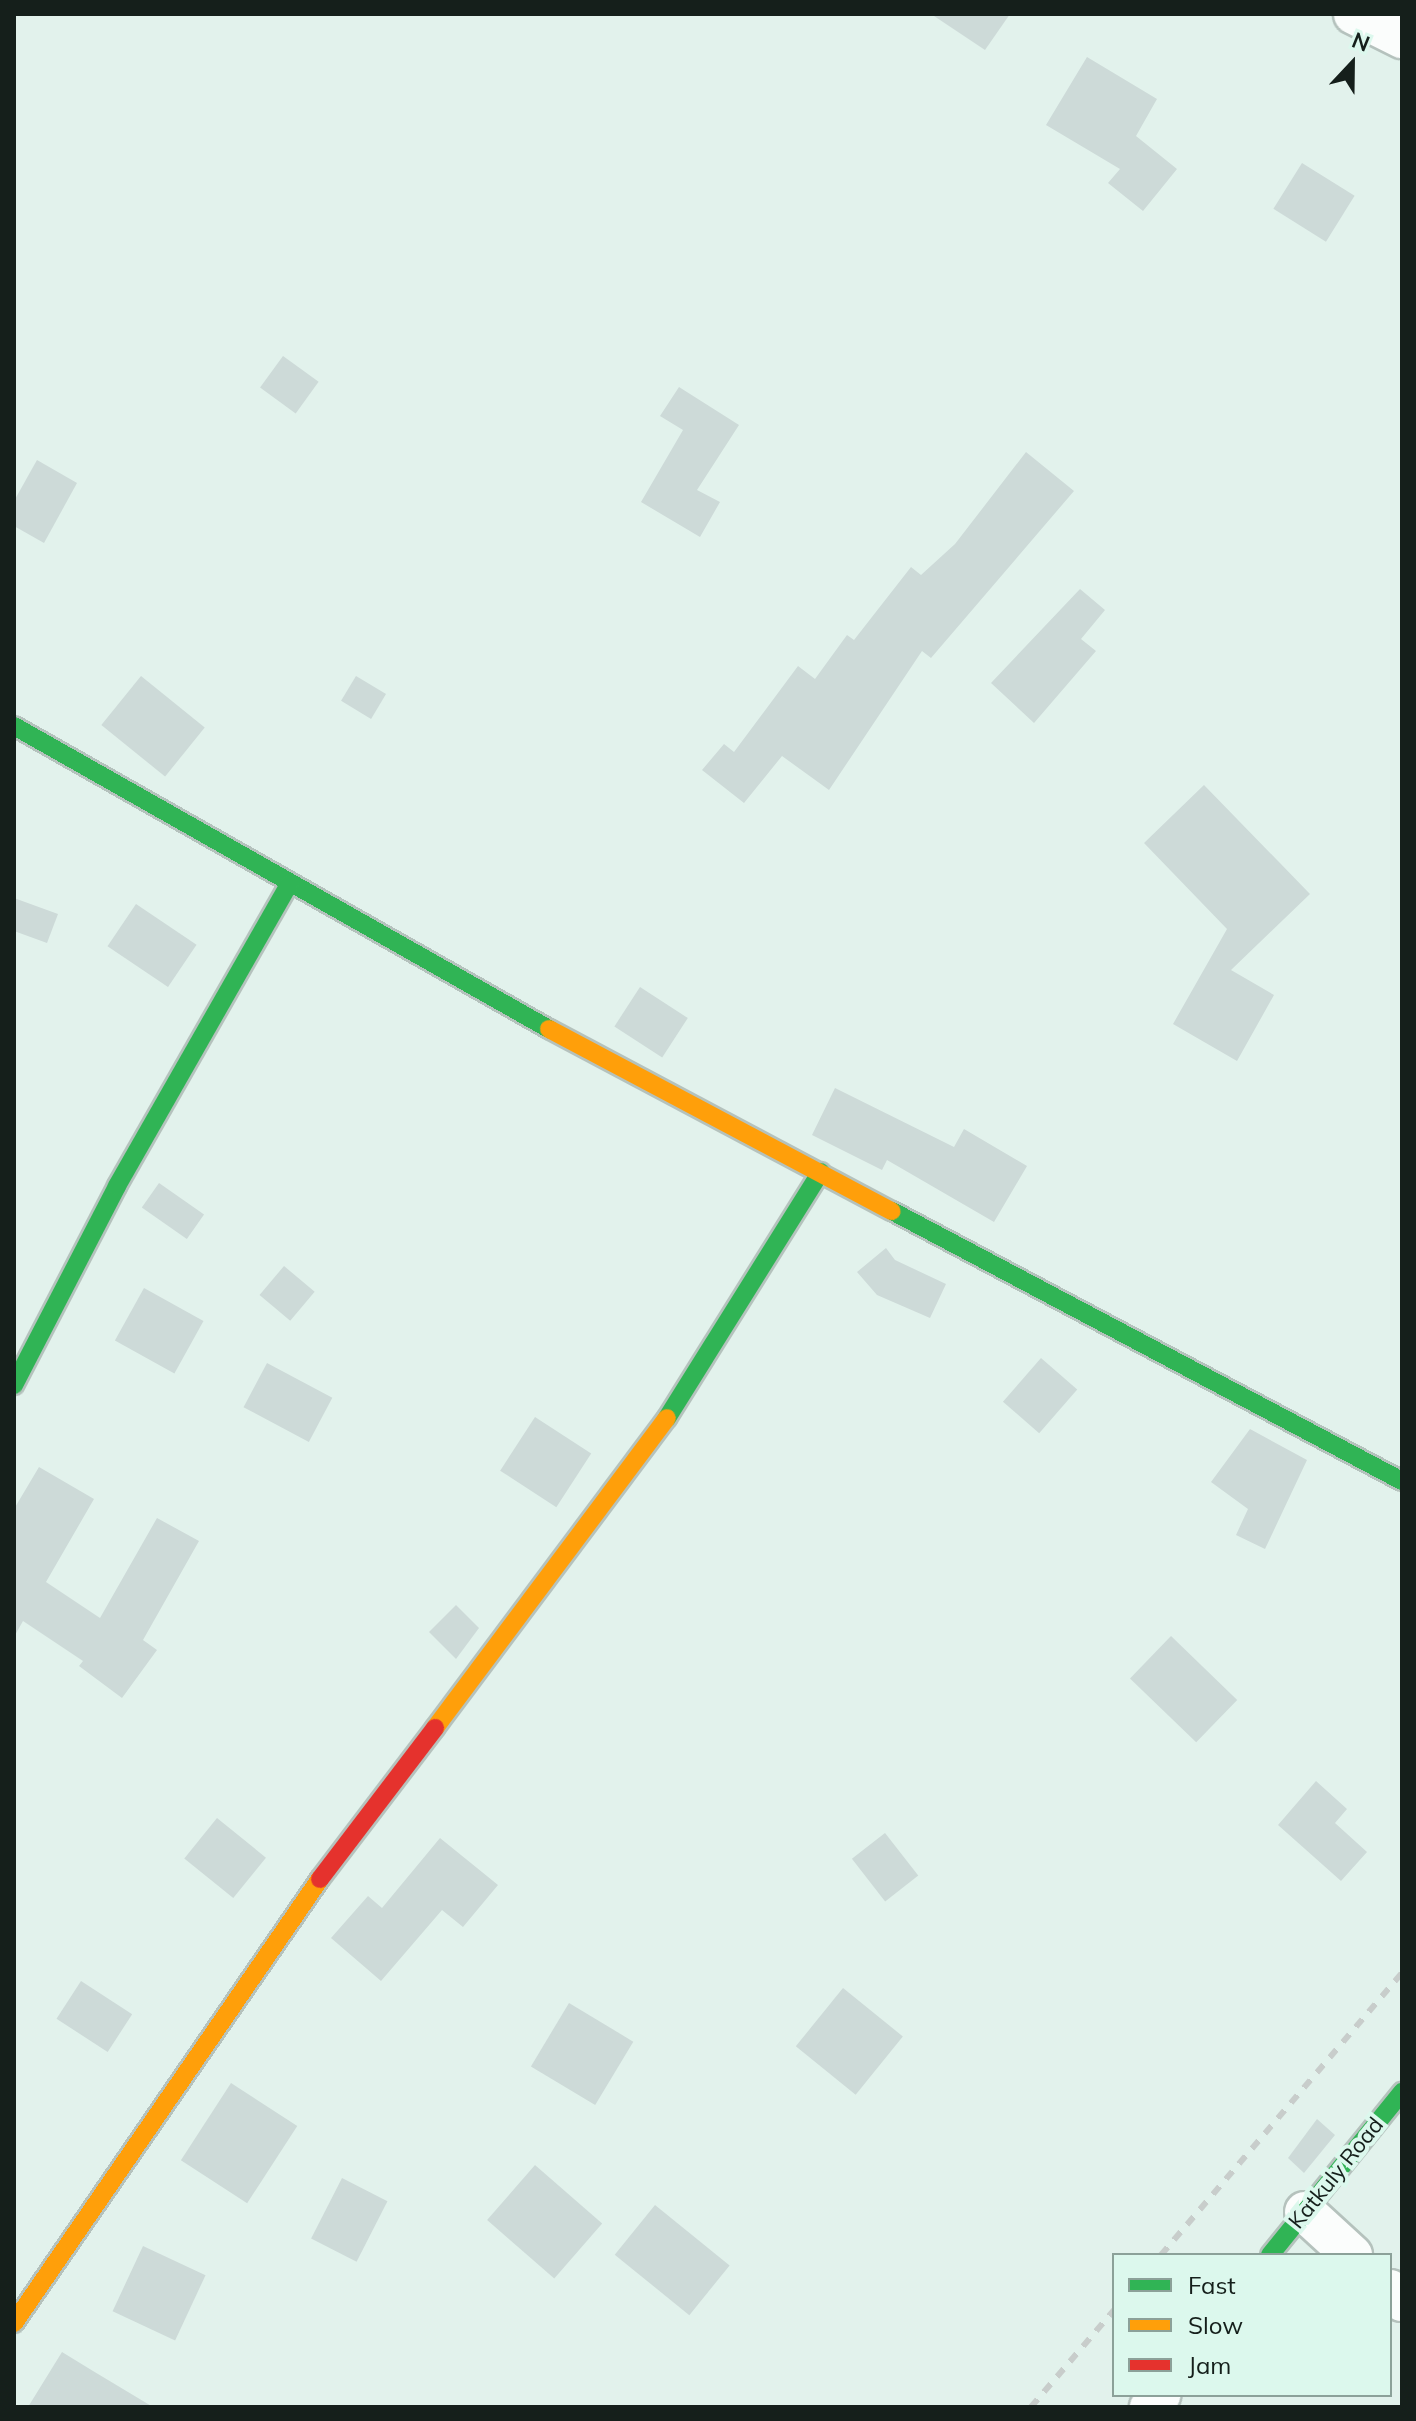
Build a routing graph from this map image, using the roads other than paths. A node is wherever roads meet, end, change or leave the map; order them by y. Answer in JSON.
{"nodes":[{"id":1,"x":1354,"y":14,"type":"edge"},
{"id":2,"x":1402,"y":38,"type":"edge"},
{"id":3,"x":14,"y":726,"type":"edge"},
{"id":4,"x":289,"y":884,"type":"junction"},
{"id":5,"x":821,"y":1172,"type":"junction"},
{"id":6,"x":14,"y":1385,"type":"edge"},
{"id":7,"x":1402,"y":1481,"type":"edge"},
{"id":8,"x":1402,"y":2092,"type":"edge"},
{"id":9,"x":1305,"y":2212,"type":"junction"},
{"id":10,"x":1272,"y":2253,"type":"edge"},
{"id":11,"x":1350,"y":2253,"type":"edge"},
{"id":12,"x":14,"y":2323,"type":"edge"}],
"edges":[{"from":1,"to":2,"type":"street"},
{"from":3,"to":4,"type":"street"},
{"from":4,"to":5,"type":"street"},
{"from":4,"to":6,"type":"street"},
{"from":5,"to":7,"type":"street"},
{"from":5,"to":12,"type":"street"},
{"from":8,"to":9,"type":"street","name":"Katkuly Road"},
{"from":9,"to":10,"type":"street","name":"Katkuly Road"},
{"from":9,"to":11,"type":"street"}]}
